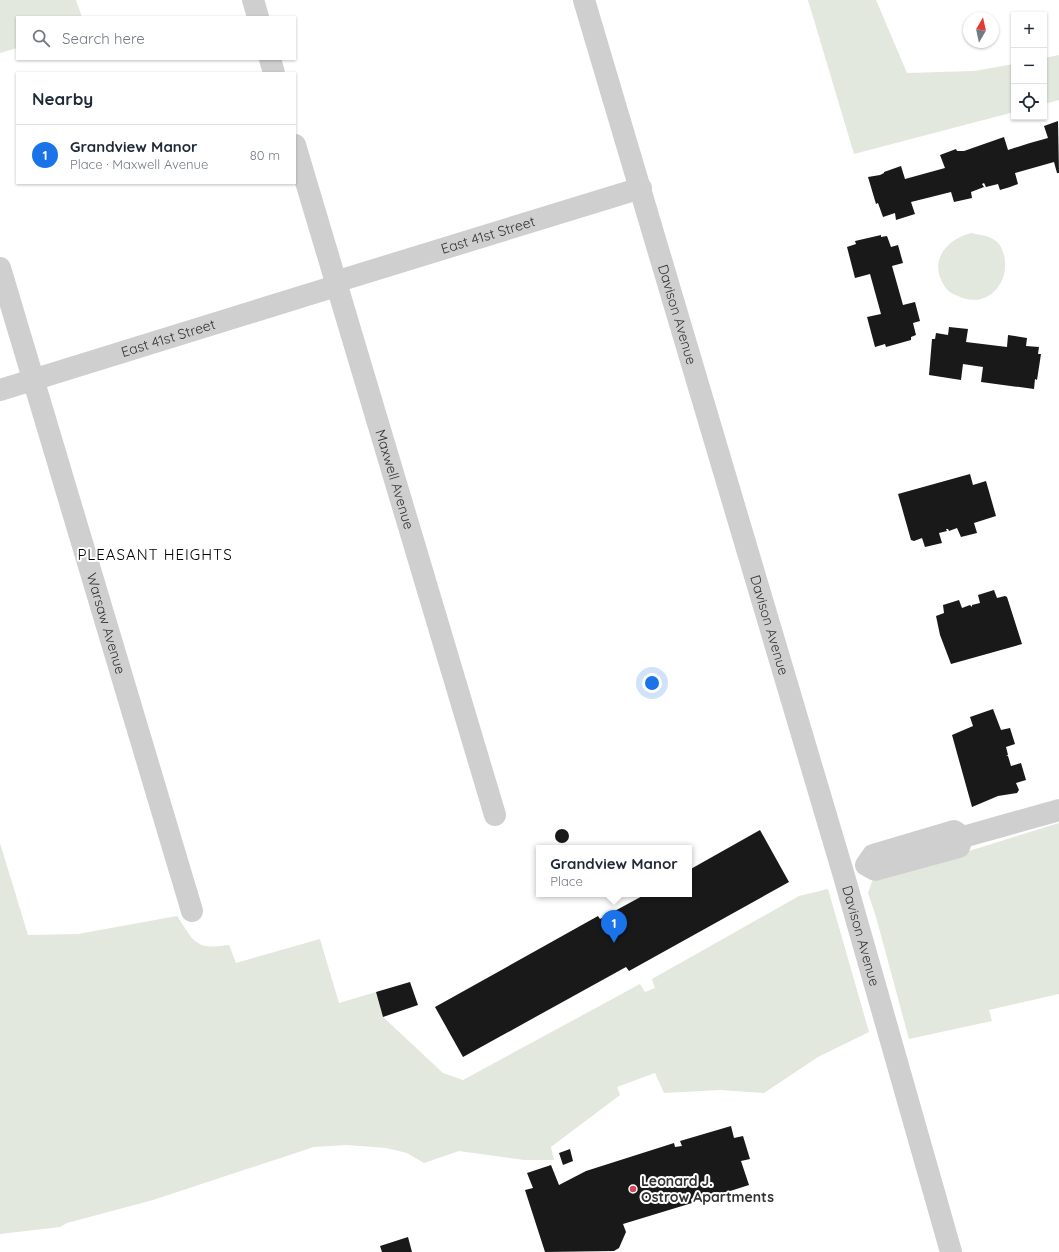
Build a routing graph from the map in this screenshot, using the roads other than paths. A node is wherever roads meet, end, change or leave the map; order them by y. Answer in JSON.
{"nodes":[{"id":1,"x":253,"y":0,"type":"edge"},
{"id":2,"x":584,"y":0,"type":"edge"},
{"id":3,"x":258,"y":16,"type":"edge"},
{"id":4,"x":270,"y":60,"type":"edge"},
{"id":5,"x":274,"y":72,"type":"edge"},
{"id":6,"x":296,"y":148,"type":"edge"},
{"id":7,"x":641,"y":188,"type":"junction"},
{"id":8,"x":0,"y":268,"type":"edge"},
{"id":9,"x":336,"y":284,"type":"junction"},
{"id":10,"x":32,"y":380,"type":"junction"},
{"id":11,"x":0,"y":390,"type":"edge"},
{"id":12,"x":1059,"y":810,"type":"edge"},
{"id":13,"x":495,"y":815,"type":"dead end"},
{"id":14,"x":843,"y":871,"type":"junction"},
{"id":15,"x":192,"y":910,"type":"dead end"},
{"id":16,"x":951,"y":1252,"type":"edge"}],
"edges":[{"from":1,"to":3,"type":"street"},
{"from":2,"to":7,"type":"street","name":"Davison Avenue"},
{"from":4,"to":5,"type":"street"},
{"from":6,"to":9,"type":"street","name":"Maxwell Avenue"},
{"from":7,"to":9,"type":"street","name":"East 41st Street"},
{"from":7,"to":14,"type":"street","name":"Davison Avenue"},
{"from":8,"to":10,"type":"street","name":"Warsaw Avenue"},
{"from":9,"to":10,"type":"street","name":"East 41st Street"},
{"from":9,"to":13,"type":"street","name":"Maxwell Avenue"},
{"from":10,"to":11,"type":"street","name":"East 41st Street"},
{"from":10,"to":15,"type":"street","name":"Warsaw Avenue"},
{"from":12,"to":14,"type":"street"},
{"from":14,"to":16,"type":"street","name":"Davison Avenue"}]}
